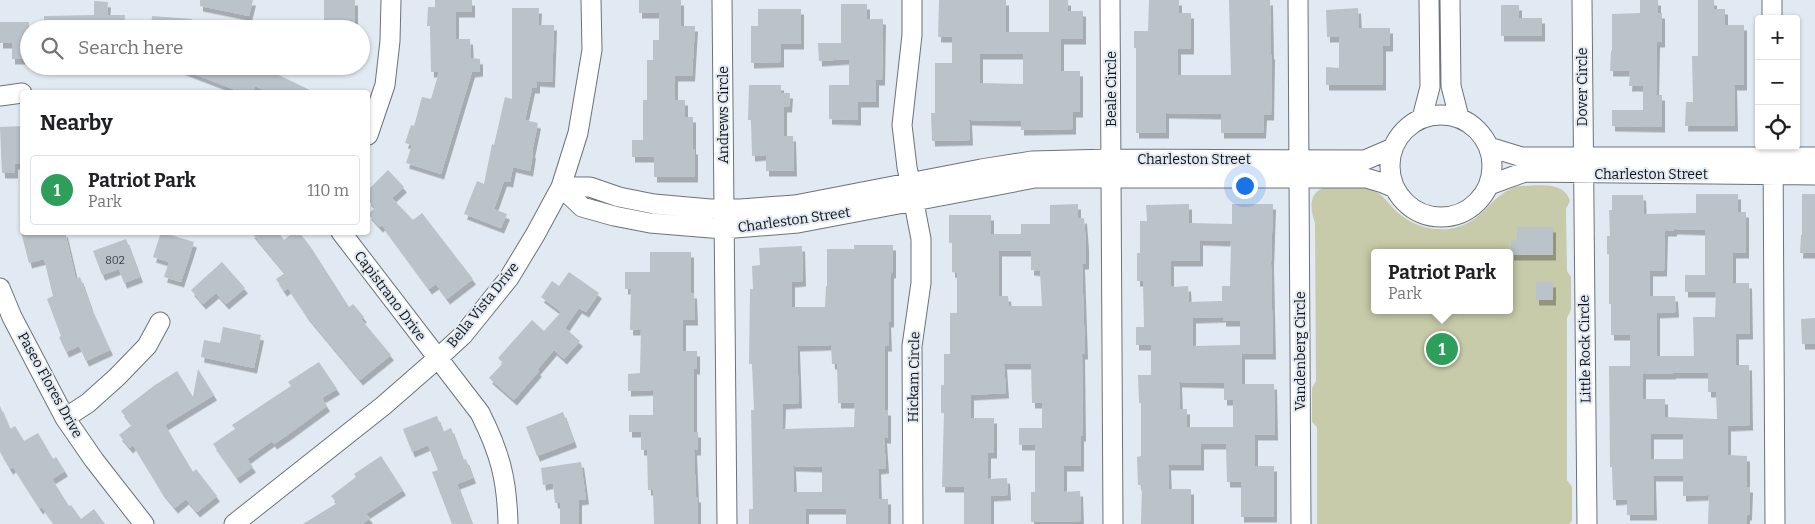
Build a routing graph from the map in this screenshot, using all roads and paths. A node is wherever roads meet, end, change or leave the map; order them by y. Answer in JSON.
{"nodes":[{"id":1,"x":391,"y":0,"type":"edge"},
{"id":2,"x":591,"y":0,"type":"edge"},
{"id":3,"x":722,"y":0,"type":"edge"},
{"id":4,"x":912,"y":0,"type":"edge"},
{"id":5,"x":1110,"y":0,"type":"edge"},
{"id":6,"x":1298,"y":0,"type":"edge"},
{"id":7,"x":1430,"y":0,"type":"edge"},
{"id":8,"x":1450,"y":0,"type":"edge"},
{"id":9,"x":1582,"y":0,"type":"edge"},
{"id":10,"x":1772,"y":0,"type":"edge"},
{"id":11,"x":1772,"y":15,"type":"edge"},
{"id":12,"x":20,"y":93,"type":"edge"},
{"id":13,"x":0,"y":96,"type":"edge"},
{"id":14,"x":1459,"y":117,"type":"junction"},
{"id":15,"x":1422,"y":118,"type":"junction"},
{"id":16,"x":370,"y":129,"type":"edge"},
{"id":17,"x":1489,"y":147,"type":"junction"},
{"id":18,"x":1392,"y":148,"type":"junction"},
{"id":19,"x":1815,"y":157,"type":"edge"},
{"id":20,"x":1112,"y":159,"type":"junction"},
{"id":21,"x":1299,"y":159,"type":"junction"},
{"id":22,"x":1773,"y":159,"type":"edge"},
{"id":23,"x":1583,"y":165,"type":"junction"},
{"id":24,"x":1815,"y":174,"type":"edge"},
{"id":25,"x":1111,"y":178,"type":"junction"},
{"id":26,"x":1299,"y":178,"type":"junction"},
{"id":27,"x":1489,"y":185,"type":"junction"},
{"id":28,"x":561,"y":187,"type":"junction"},
{"id":29,"x":1395,"y":188,"type":"junction"},
{"id":30,"x":911,"y":192,"type":"junction"},
{"id":31,"x":724,"y":209,"type":"junction"},
{"id":32,"x":723,"y":229,"type":"junction"},
{"id":33,"x":343,"y":235,"type":"edge"},
{"id":34,"x":0,"y":288,"type":"edge"},
{"id":35,"x":160,"y":322,"type":"dead end"},
{"id":36,"x":438,"y":358,"type":"junction"},
{"id":37,"x":65,"y":418,"type":"junction"},
{"id":38,"x":144,"y":524,"type":"edge"},
{"id":39,"x":234,"y":524,"type":"edge"},
{"id":40,"x":508,"y":524,"type":"edge"},
{"id":41,"x":727,"y":524,"type":"edge"},
{"id":42,"x":914,"y":524,"type":"edge"},
{"id":43,"x":1113,"y":524,"type":"edge"},
{"id":44,"x":1301,"y":524,"type":"edge"},
{"id":45,"x":1587,"y":524,"type":"edge"},
{"id":46,"x":1775,"y":524,"type":"edge"}],
"edges":[{"from":1,"to":16,"type":"street"},
{"from":2,"to":28,"type":"street","name":"Bella Vista Drive"},
{"from":3,"to":31,"type":"street","name":"Andrews Circle"},
{"from":4,"to":30,"type":"street"},
{"from":5,"to":20,"type":"street","name":"Beale Circle"},
{"from":6,"to":21,"type":"street"},
{"from":7,"to":15,"type":"street"},
{"from":8,"to":14,"type":"street"},
{"from":9,"to":23,"type":"street","name":"Dover Circle"},
{"from":10,"to":11,"type":"street"},
{"from":12,"to":13,"type":"street"},
{"from":14,"to":15,"type":"street"},
{"from":14,"to":17,"type":"street"},
{"from":15,"to":18,"type":"street"},
{"from":17,"to":23,"type":"street","name":"Charleston Street"},
{"from":17,"to":27,"type":"street"},
{"from":18,"to":21,"type":"street","name":"Charleston Street"},
{"from":18,"to":29,"type":"street"},
{"from":19,"to":22,"type":"street","name":"Charleston Street"},
{"from":20,"to":21,"type":"street","name":"Charleston Street"},
{"from":20,"to":25,"type":"street","name":"Beale Circle"},
{"from":20,"to":30,"type":"street","name":"Charleston Street"},
{"from":21,"to":26,"type":"street"},
{"from":22,"to":23,"type":"street","name":"Charleston Street"},
{"from":22,"to":24,"type":"street","name":"Charleston Street"},
{"from":22,"to":46,"type":"street"},
{"from":23,"to":27,"type":"street","name":"Charleston Street"},
{"from":23,"to":45,"type":"street","name":"Little Rock Circle"},
{"from":25,"to":26,"type":"street","name":"Charleston Street"},
{"from":25,"to":30,"type":"street","name":"Charleston Street"},
{"from":25,"to":43,"type":"street"},
{"from":26,"to":29,"type":"street","name":"Charleston Street"},
{"from":26,"to":44,"type":"street","name":"Vandenberg Circle"},
{"from":27,"to":29,"type":"street"},
{"from":28,"to":31,"type":"street","name":"Charleston Street"},
{"from":28,"to":32,"type":"street","name":"Charleston Street"},
{"from":28,"to":36,"type":"street","name":"Bella Vista Drive"},
{"from":30,"to":31,"type":"street","name":"Charleston Street"},
{"from":30,"to":32,"type":"street","name":"Charleston Street"},
{"from":30,"to":42,"type":"street","name":"Hickam Circle"},
{"from":31,"to":32,"type":"street","name":"Andrews Circle"},
{"from":32,"to":41,"type":"street"},
{"from":33,"to":36,"type":"street","name":"Capistrano Drive"},
{"from":34,"to":37,"type":"street","name":"Paseo Flores Drive"},
{"from":35,"to":37,"type":"street"},
{"from":36,"to":39,"type":"street","name":"Bella Vista Drive"},
{"from":36,"to":40,"type":"street","name":"Capistrano Drive"},
{"from":37,"to":38,"type":"street","name":"Paseo Flores Drive"}]}
